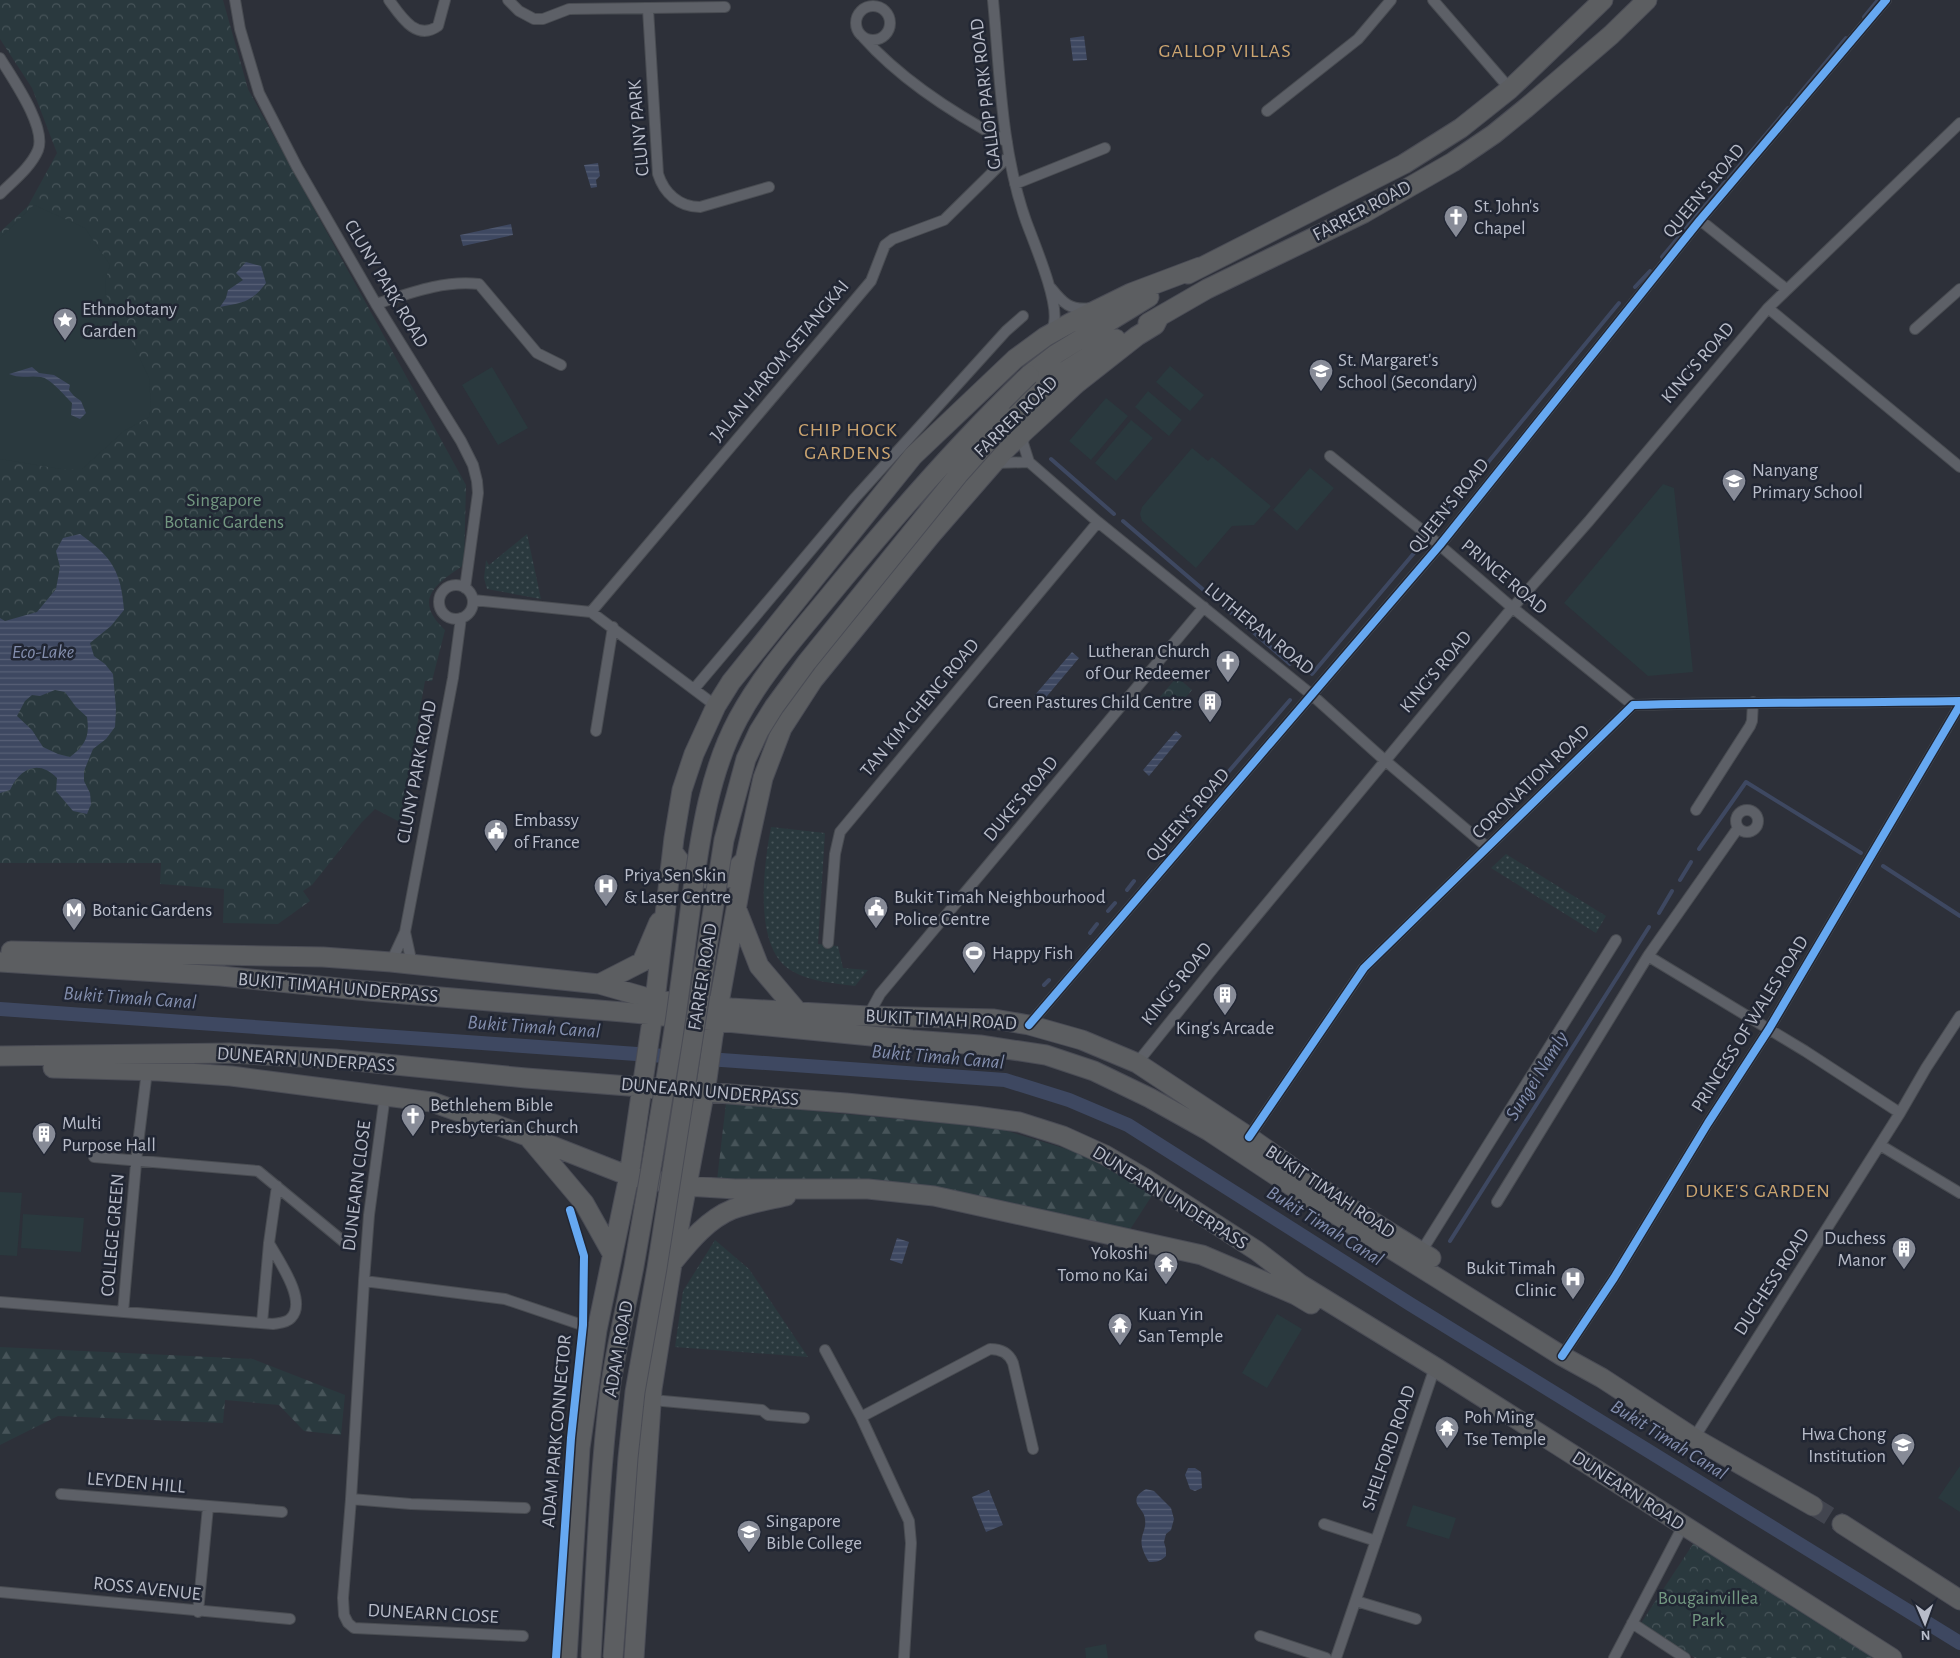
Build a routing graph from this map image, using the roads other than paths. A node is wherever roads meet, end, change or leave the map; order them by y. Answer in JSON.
{"nodes":[{"id":1,"x":235,"y":0,"type":"edge"},
{"id":2,"x":389,"y":0,"type":"edge"},
{"id":3,"x":445,"y":0,"type":"edge"},
{"id":4,"x":508,"y":0,"type":"edge"},
{"id":5,"x":993,"y":0,"type":"edge"},
{"id":6,"x":1392,"y":0,"type":"edge"},
{"id":7,"x":1433,"y":0,"type":"edge"},
{"id":8,"x":1603,"y":0,"type":"edge"},
{"id":9,"x":1647,"y":0,"type":"edge"},
{"id":10,"x":1886,"y":0,"type":"edge"},
{"id":11,"x":725,"y":7,"type":"dead end"},
{"id":12,"x":648,"y":9,"type":"junction"},
{"id":13,"x":888,"y":32,"type":"junction"},
{"id":14,"x":863,"y":37,"type":"junction"},
{"id":15,"x":0,"y":58,"type":"edge"},
{"id":16,"x":889,"y":62,"type":"junction"},
{"id":17,"x":1510,"y":89,"type":"junction"},
{"id":18,"x":1267,"y":111,"type":"dead end"},
{"id":19,"x":1960,"y":123,"type":"edge"},
{"id":20,"x":1006,"y":142,"type":"junction"},
{"id":21,"x":1105,"y":148,"type":"dead end"},
{"id":22,"x":1009,"y":156,"type":"junction"},
{"id":23,"x":1015,"y":184,"type":"junction"},
{"id":24,"x":769,"y":187,"type":"dead end"},
{"id":25,"x":0,"y":194,"type":"edge"},
{"id":26,"x":1700,"y":220,"type":"junction"},
{"id":27,"x":1200,"y":268,"type":"junction"},
{"id":28,"x":1049,"y":286,"type":"junction"},
{"id":29,"x":1786,"y":289,"type":"junction"},
{"id":30,"x":1960,"y":290,"type":"edge"},
{"id":31,"x":376,"y":304,"type":"junction"},
{"id":32,"x":1108,"y":305,"type":"junction"},
{"id":33,"x":1768,"y":308,"type":"junction"},
{"id":34,"x":1024,"y":316,"type":"dead end"},
{"id":35,"x":1159,"y":317,"type":"junction"},
{"id":36,"x":1915,"y":329,"type":"dead end"},
{"id":37,"x":1045,"y":337,"type":"junction"},
{"id":38,"x":561,"y":365,"type":"dead end"},
{"id":39,"x":1026,"y":430,"type":"junction"},
{"id":40,"x":1330,"y":456,"type":"dead end"},
{"id":41,"x":1029,"y":462,"type":"junction"},
{"id":42,"x":994,"y":463,"type":"junction"},
{"id":43,"x":1960,"y":467,"type":"edge"},
{"id":44,"x":1098,"y":522,"type":"junction"},
{"id":45,"x":1440,"y":545,"type":"junction"},
{"id":46,"x":465,"y":588,"type":"junction"},
{"id":47,"x":473,"y":600,"type":"junction"},
{"id":48,"x":1204,"y":607,"type":"junction"},
{"id":49,"x":1513,"y":607,"type":"junction"},
{"id":50,"x":591,"y":612,"type":"junction"},
{"id":51,"x":461,"y":618,"type":"junction"},
{"id":52,"x":613,"y":628,"type":"junction"},
{"id":53,"x":694,"y":689,"type":"junction"},
{"id":54,"x":1312,"y":695,"type":"junction"},
{"id":55,"x":1960,"y":701,"type":"edge"},
{"id":56,"x":1753,"y":702,"type":"junction"},
{"id":57,"x":1633,"y":705,"type":"junction"},
{"id":58,"x":1960,"y":705,"type":"edge"},
{"id":59,"x":716,"y":706,"type":"junction"},
{"id":60,"x":596,"y":731,"type":"dead end"},
{"id":61,"x":1386,"y":761,"type":"junction"},
{"id":62,"x":1696,"y":810,"type":"dead end"},
{"id":63,"x":1738,"y":828,"type":"dead end"},
{"id":64,"x":1486,"y":847,"type":"junction"},
{"id":65,"x":673,"y":852,"type":"junction"},
{"id":66,"x":745,"y":860,"type":"junction"},
{"id":67,"x":666,"y":907,"type":"junction"},
{"id":68,"x":737,"y":908,"type":"junction"},
{"id":69,"x":405,"y":932,"type":"junction"},
{"id":70,"x":1616,"y":940,"type":"dead end"},
{"id":71,"x":828,"y":942,"type":"dead end"},
{"id":72,"x":0,"y":950,"type":"edge"},
{"id":73,"x":1648,"y":956,"type":"junction"},
{"id":74,"x":0,"y":962,"type":"edge"},
{"id":75,"x":391,"y":962,"type":"junction"},
{"id":76,"x":412,"y":964,"type":"junction"},
{"id":77,"x":599,"y":984,"type":"junction"},
{"id":78,"x":655,"y":1000,"type":"junction"},
{"id":79,"x":718,"y":1006,"type":"junction"},
{"id":80,"x":798,"y":1012,"type":"junction"},
{"id":81,"x":868,"y":1016,"type":"junction"},
{"id":82,"x":1960,"y":1016,"type":"edge"},
{"id":83,"x":1029,"y":1025,"type":"junction"},
{"id":84,"x":1769,"y":1028,"type":"junction"},
{"id":85,"x":672,"y":1043,"type":"joint"},
{"id":86,"x":693,"y":1047,"type":"joint"},
{"id":87,"x":0,"y":1056,"type":"edge"},
{"id":88,"x":1136,"y":1063,"type":"junction"},
{"id":89,"x":0,"y":1065,"type":"edge"},
{"id":90,"x":147,"y":1071,"type":"junction"},
{"id":91,"x":385,"y":1095,"type":"junction"},
{"id":92,"x":1900,"y":1113,"type":"junction"},
{"id":93,"x":527,"y":1136,"type":"junction"},
{"id":94,"x":1249,"y":1137,"type":"junction"},
{"id":95,"x":1880,"y":1144,"type":"junction"},
{"id":96,"x":94,"y":1157,"type":"dead end"},
{"id":97,"x":137,"y":1160,"type":"junction"},
{"id":98,"x":629,"y":1176,"type":"junction"},
{"id":99,"x":277,"y":1186,"type":"junction"},
{"id":100,"x":686,"y":1186,"type":"junction"},
{"id":101,"x":816,"y":1189,"type":"junction"},
{"id":102,"x":1960,"y":1193,"type":"edge"},
{"id":103,"x":1497,"y":1202,"type":"dead end"},
{"id":104,"x":344,"y":1242,"type":"dead end"},
{"id":105,"x":269,"y":1243,"type":"junction"},
{"id":106,"x":1421,"y":1252,"type":"junction"},
{"id":107,"x":612,"y":1253,"type":"junction"},
{"id":108,"x":1401,"y":1254,"type":"joint"},
{"id":109,"x":672,"y":1264,"type":"junction"},
{"id":110,"x":364,"y":1281,"type":"junction"},
{"id":111,"x":604,"y":1296,"type":"junction"},
{"id":112,"x":1471,"y":1297,"type":"junction"},
{"id":113,"x":0,"y":1302,"type":"edge"},
{"id":114,"x":666,"y":1308,"type":"junction"},
{"id":115,"x":123,"y":1312,"type":"junction"},
{"id":116,"x":262,"y":1323,"type":"junction"},
{"id":117,"x":1364,"y":1324,"type":"junction"},
{"id":118,"x":597,"y":1330,"type":"junction"},
{"id":119,"x":825,"y":1350,"type":"dead end"},
{"id":120,"x":1562,"y":1356,"type":"junction"},
{"id":121,"x":1435,"y":1367,"type":"junction"},
{"id":122,"x":656,"y":1401,"type":"junction"},
{"id":123,"x":860,"y":1417,"type":"junction"},
{"id":124,"x":804,"y":1418,"type":"dead end"},
{"id":125,"x":1694,"y":1438,"type":"junction"},
{"id":126,"x":1032,"y":1449,"type":"dead end"},
{"id":127,"x":61,"y":1494,"type":"dead end"},
{"id":128,"x":351,"y":1499,"type":"junction"},
{"id":129,"x":1812,"y":1506,"type":"tunnel mouth"},
{"id":130,"x":208,"y":1507,"type":"junction"},
{"id":131,"x":525,"y":1508,"type":"dead end"},
{"id":132,"x":282,"y":1512,"type":"dead end"},
{"id":133,"x":1324,"y":1524,"type":"dead end"},
{"id":134,"x":1842,"y":1524,"type":"tunnel mouth"},
{"id":135,"x":1683,"y":1526,"type":"junction"},
{"id":136,"x":1376,"y":1541,"type":"junction"},
{"id":137,"x":0,"y":1592,"type":"edge"},
{"id":138,"x":1356,"y":1600,"type":"junction"},
{"id":139,"x":1960,"y":1600,"type":"edge"},
{"id":140,"x":198,"y":1612,"type":"junction"},
{"id":141,"x":1416,"y":1619,"type":"dead end"},
{"id":142,"x":290,"y":1620,"type":"dead end"},
{"id":143,"x":1632,"y":1623,"type":"junction"},
{"id":144,"x":523,"y":1636,"type":"dead end"},
{"id":145,"x":1260,"y":1636,"type":"dead end"},
{"id":146,"x":567,"y":1658,"type":"edge"},
{"id":147,"x":591,"y":1658,"type":"edge"},
{"id":148,"x":614,"y":1658,"type":"edge"},
{"id":149,"x":634,"y":1658,"type":"edge"},
{"id":150,"x":904,"y":1658,"type":"edge"},
{"id":151,"x":1326,"y":1658,"type":"edge"},
{"id":152,"x":1336,"y":1658,"type":"edge"},
{"id":153,"x":1614,"y":1658,"type":"edge"},
{"id":154,"x":1685,"y":1658,"type":"edge"},
{"id":155,"x":1892,"y":1658,"type":"edge"}],
"edges":[{"from":1,"to":31,"type":"street","name":"CLUNY PARK ROAD"},
{"from":2,"to":3,"type":"street"},
{"from":4,"to":12,"type":"street"},
{"from":5,"to":20,"type":"street","name":"GALLOP PARK ROAD"},
{"from":6,"to":18,"type":"street"},
{"from":7,"to":17,"type":"street"},
{"from":8,"to":17,"type":"highway","name":"FARRER ROAD"},
{"from":9,"to":35,"type":"highway","name":"FARRER ROAD"},
{"from":10,"to":26,"type":"street","name":"QUEEN'S ROAD"},
{"from":11,"to":12,"type":"street"},
{"from":12,"to":24,"type":"street","name":"CLUNY PARK"},
{"from":13,"to":14,"type":"street"},
{"from":13,"to":14,"type":"street"},
{"from":13,"to":16,"type":"street"},
{"from":14,"to":16,"type":"street"},
{"from":15,"to":25,"type":"street"},
{"from":16,"to":20,"type":"street"},
{"from":17,"to":27,"type":"highway","name":"FARRER ROAD"},
{"from":19,"to":29,"type":"street","name":"KING'S ROAD"},
{"from":20,"to":22,"type":"street","name":"GALLOP PARK ROAD"},
{"from":21,"to":23,"type":"street","name":"GALLOP PARK ROAD"},
{"from":22,"to":23,"type":"street","name":"GALLOP PARK ROAD"},
{"from":22,"to":50,"type":"street","name":"JALAN HAROM SETANGKAI"},
{"from":23,"to":28,"type":"street","name":"GALLOP PARK ROAD"},
{"from":26,"to":29,"type":"street"},
{"from":26,"to":45,"type":"street","name":"QUEEN'S ROAD"},
{"from":27,"to":32,"type":"highway"},
{"from":27,"to":85,"type":"highway","name":"FARRER ROAD","bridge":true},
{"from":28,"to":32,"type":"street","name":"GALLOP PARK ROAD"},
{"from":28,"to":37,"type":"street","name":"GALLOP PARK ROAD"},
{"from":29,"to":33,"type":"street","name":"KING'S ROAD"},
{"from":30,"to":36,"type":"street"},
{"from":31,"to":38,"type":"street"},
{"from":31,"to":46,"type":"street","name":"CLUNY PARK ROAD"},
{"from":32,"to":37,"type":"highway"},
{"from":33,"to":43,"type":"street"},
{"from":33,"to":49,"type":"street","name":"KING'S ROAD"},
{"from":34,"to":53,"type":"street"},
{"from":35,"to":39,"type":"highway"},
{"from":35,"to":86,"type":"highway","name":"FARRER ROAD","bridge":true},
{"from":37,"to":59,"type":"highway"},
{"from":39,"to":41,"type":"street"},
{"from":39,"to":42,"type":"highway"},
{"from":40,"to":45,"type":"street","name":"PRINCE ROAD"},
{"from":41,"to":42,"type":"street"},
{"from":41,"to":44,"type":"street","name":"LUTHERAN ROAD"},
{"from":42,"to":66,"type":"highway"},
{"from":44,"to":48,"type":"street","name":"LUTHERAN ROAD"},
{"from":44,"to":71,"type":"street","name":"TAN KIM CHENG ROAD"},
{"from":45,"to":49,"type":"street","name":"PRINCE ROAD"},
{"from":45,"to":54,"type":"street","name":"QUEEN'S ROAD"},
{"from":46,"to":47,"type":"street"},
{"from":46,"to":51,"type":"street"},
{"from":47,"to":50,"type":"street"},
{"from":47,"to":51,"type":"street"},
{"from":48,"to":54,"type":"street","name":"LUTHERAN ROAD"},
{"from":48,"to":81,"type":"street","name":"DUKE'S ROAD"},
{"from":49,"to":57,"type":"street","name":"PRINCE ROAD"},
{"from":49,"to":61,"type":"street","name":"KING'S ROAD"},
{"from":50,"to":52,"type":"street"},
{"from":51,"to":69,"type":"street","name":"CLUNY PARK ROAD"},
{"from":52,"to":53,"type":"street"},
{"from":52,"to":60,"type":"street"},
{"from":53,"to":59,"type":"street"},
{"from":54,"to":61,"type":"street","name":"LUTHERAN ROAD"},
{"from":54,"to":83,"type":"street","name":"QUEEN'S ROAD"},
{"from":55,"to":56,"type":"street"},
{"from":56,"to":57,"type":"street"},
{"from":56,"to":62,"type":"street"},
{"from":57,"to":64,"type":"street","name":"CORONATION ROAD"},
{"from":58,"to":84,"type":"street","name":"PRINCESS OF WALES ROAD"},
{"from":59,"to":65,"type":"highway"},
{"from":61,"to":64,"type":"street","name":"LUTHERAN ROAD"},
{"from":61,"to":88,"type":"street","name":"KING'S ROAD"},
{"from":63,"to":73,"type":"street"},
{"from":64,"to":94,"type":"street","name":"CORONATION ROAD"},
{"from":65,"to":66,"type":"highway"},
{"from":65,"to":67,"type":"highway"},
{"from":66,"to":68,"type":"highway"},
{"from":67,"to":77,"type":"highway"},
{"from":67,"to":78,"type":"highway"},
{"from":68,"to":79,"type":"highway"},
{"from":68,"to":80,"type":"highway"},
{"from":69,"to":75,"type":"street","name":"CLUNY PARK ROAD"},
{"from":69,"to":76,"type":"street","name":"CLUNY PARK ROAD"},
{"from":70,"to":106,"type":"street"},
{"from":72,"to":75,"type":"highway","name":"BUKIT TIMAH ROAD"},
{"from":73,"to":84,"type":"street"},
{"from":73,"to":103,"type":"street"},
{"from":74,"to":108,"type":"highway","name":"BUKIT TIMAH UNDERPASS"},
{"from":75,"to":76,"type":"highway","name":"BUKIT TIMAH ROAD"},
{"from":76,"to":77,"type":"highway","name":"BUKIT TIMAH ROAD"},
{"from":77,"to":78,"type":"highway","name":"BUKIT TIMAH ROAD"},
{"from":78,"to":79,"type":"highway","name":"BUKIT TIMAH ROAD"},
{"from":78,"to":98,"type":"highway"},
{"from":79,"to":80,"type":"highway","name":"BUKIT TIMAH ROAD"},
{"from":79,"to":100,"type":"highway"},
{"from":80,"to":81,"type":"highway","name":"BUKIT TIMAH ROAD"},
{"from":81,"to":83,"type":"highway","name":"BUKIT TIMAH ROAD"},
{"from":82,"to":92,"type":"street","name":"DUCHESS ROAD"},
{"from":83,"to":88,"type":"highway","name":"BUKIT TIMAH ROAD"},
{"from":84,"to":92,"type":"street"},
{"from":84,"to":120,"type":"street","name":"PRINCESS OF WALES ROAD"},
{"from":85,"to":147,"type":"highway","name":"ADAM ROAD","bridge":true},
{"from":86,"to":148,"type":"highway","name":"ADAM ROAD","bridge":true},
{"from":87,"to":117,"type":"highway","name":"DUNEARN UNDERPASS"},
{"from":88,"to":94,"type":"highway","name":"BUKIT TIMAH ROAD"},
{"from":89,"to":90,"type":"highway"},
{"from":90,"to":91,"type":"highway"},
{"from":90,"to":97,"type":"street","name":"COLLEGE GREEN"},
{"from":91,"to":93,"type":"highway"},
{"from":91,"to":110,"type":"street","name":"DUNEARN CLOSE"},
{"from":92,"to":95,"type":"street","name":"DUCHESS ROAD"},
{"from":93,"to":98,"type":"highway"},
{"from":93,"to":107,"type":"highway"},
{"from":94,"to":106,"type":"highway","name":"BUKIT TIMAH ROAD"},
{"from":95,"to":102,"type":"street"},
{"from":95,"to":125,"type":"street","name":"DUCHESS ROAD"},
{"from":96,"to":97,"type":"street","name":"COLLEGE GREEN"},
{"from":97,"to":99,"type":"street","name":"COLLEGE GREEN"},
{"from":97,"to":115,"type":"street","name":"COLLEGE GREEN"},
{"from":98,"to":100,"type":"highway"},
{"from":98,"to":107,"type":"highway"},
{"from":99,"to":104,"type":"street","name":"COLLEGE GREEN"},
{"from":99,"to":105,"type":"street"},
{"from":100,"to":101,"type":"highway"},
{"from":100,"to":109,"type":"highway"},
{"from":101,"to":109,"type":"highway"},
{"from":101,"to":117,"type":"highway"},
{"from":105,"to":116,"type":"street"},
{"from":105,"to":116,"type":"street","name":"COLLEGE GREEN"},
{"from":106,"to":112,"type":"highway","name":"BUKIT TIMAH ROAD"},
{"from":107,"to":111,"type":"highway"},
{"from":108,"to":112,"type":"highway","name":"BUKIT TIMAH ROAD"},
{"from":109,"to":114,"type":"highway"},
{"from":110,"to":118,"type":"street"},
{"from":110,"to":128,"type":"street","name":"DUNEARN CLOSE"},
{"from":111,"to":114,"type":"highway"},
{"from":111,"to":118,"type":"highway"},
{"from":112,"to":120,"type":"highway","name":"BUKIT TIMAH ROAD"},
{"from":113,"to":115,"type":"street","name":"COLLEGE GREEN"},
{"from":114,"to":122,"type":"highway"},
{"from":115,"to":116,"type":"street","name":"COLLEGE GREEN"},
{"from":117,"to":121,"type":"highway","name":"DUNEARN ROAD"},
{"from":118,"to":146,"type":"highway"},
{"from":119,"to":123,"type":"street"},
{"from":120,"to":125,"type":"highway","name":"BUKIT TIMAH ROAD"},
{"from":121,"to":135,"type":"highway","name":"DUNEARN ROAD"},
{"from":121,"to":136,"type":"street","name":"SHELFORD ROAD"},
{"from":122,"to":124,"type":"street"},
{"from":122,"to":149,"type":"highway"},
{"from":123,"to":126,"type":"street"},
{"from":123,"to":150,"type":"street"},
{"from":125,"to":129,"type":"highway","name":"BUKIT TIMAH ROAD"},
{"from":127,"to":130,"type":"street","name":"LEYDEN HILL"},
{"from":128,"to":131,"type":"street"},
{"from":128,"to":144,"type":"street","name":"DUNEARN CLOSE"},
{"from":130,"to":132,"type":"street","name":"LEYDEN HILL"},
{"from":130,"to":140,"type":"street","name":"LEYDEN HILL"},
{"from":133,"to":136,"type":"street","name":"SHELFORD ROAD"},
{"from":134,"to":139,"type":"highway"},
{"from":135,"to":143,"type":"street"},
{"from":135,"to":155,"type":"highway","name":"DUNEARN ROAD"},
{"from":136,"to":138,"type":"street","name":"SHELFORD ROAD"},
{"from":137,"to":140,"type":"street","name":"ROSS AVENUE"},
{"from":138,"to":141,"type":"street"},
{"from":138,"to":152,"type":"street","name":"SHELFORD ROAD"},
{"from":140,"to":142,"type":"street","name":"ROSS AVENUE"},
{"from":143,"to":153,"type":"street"},
{"from":143,"to":154,"type":"street"},
{"from":145,"to":151,"type":"street"}]}
